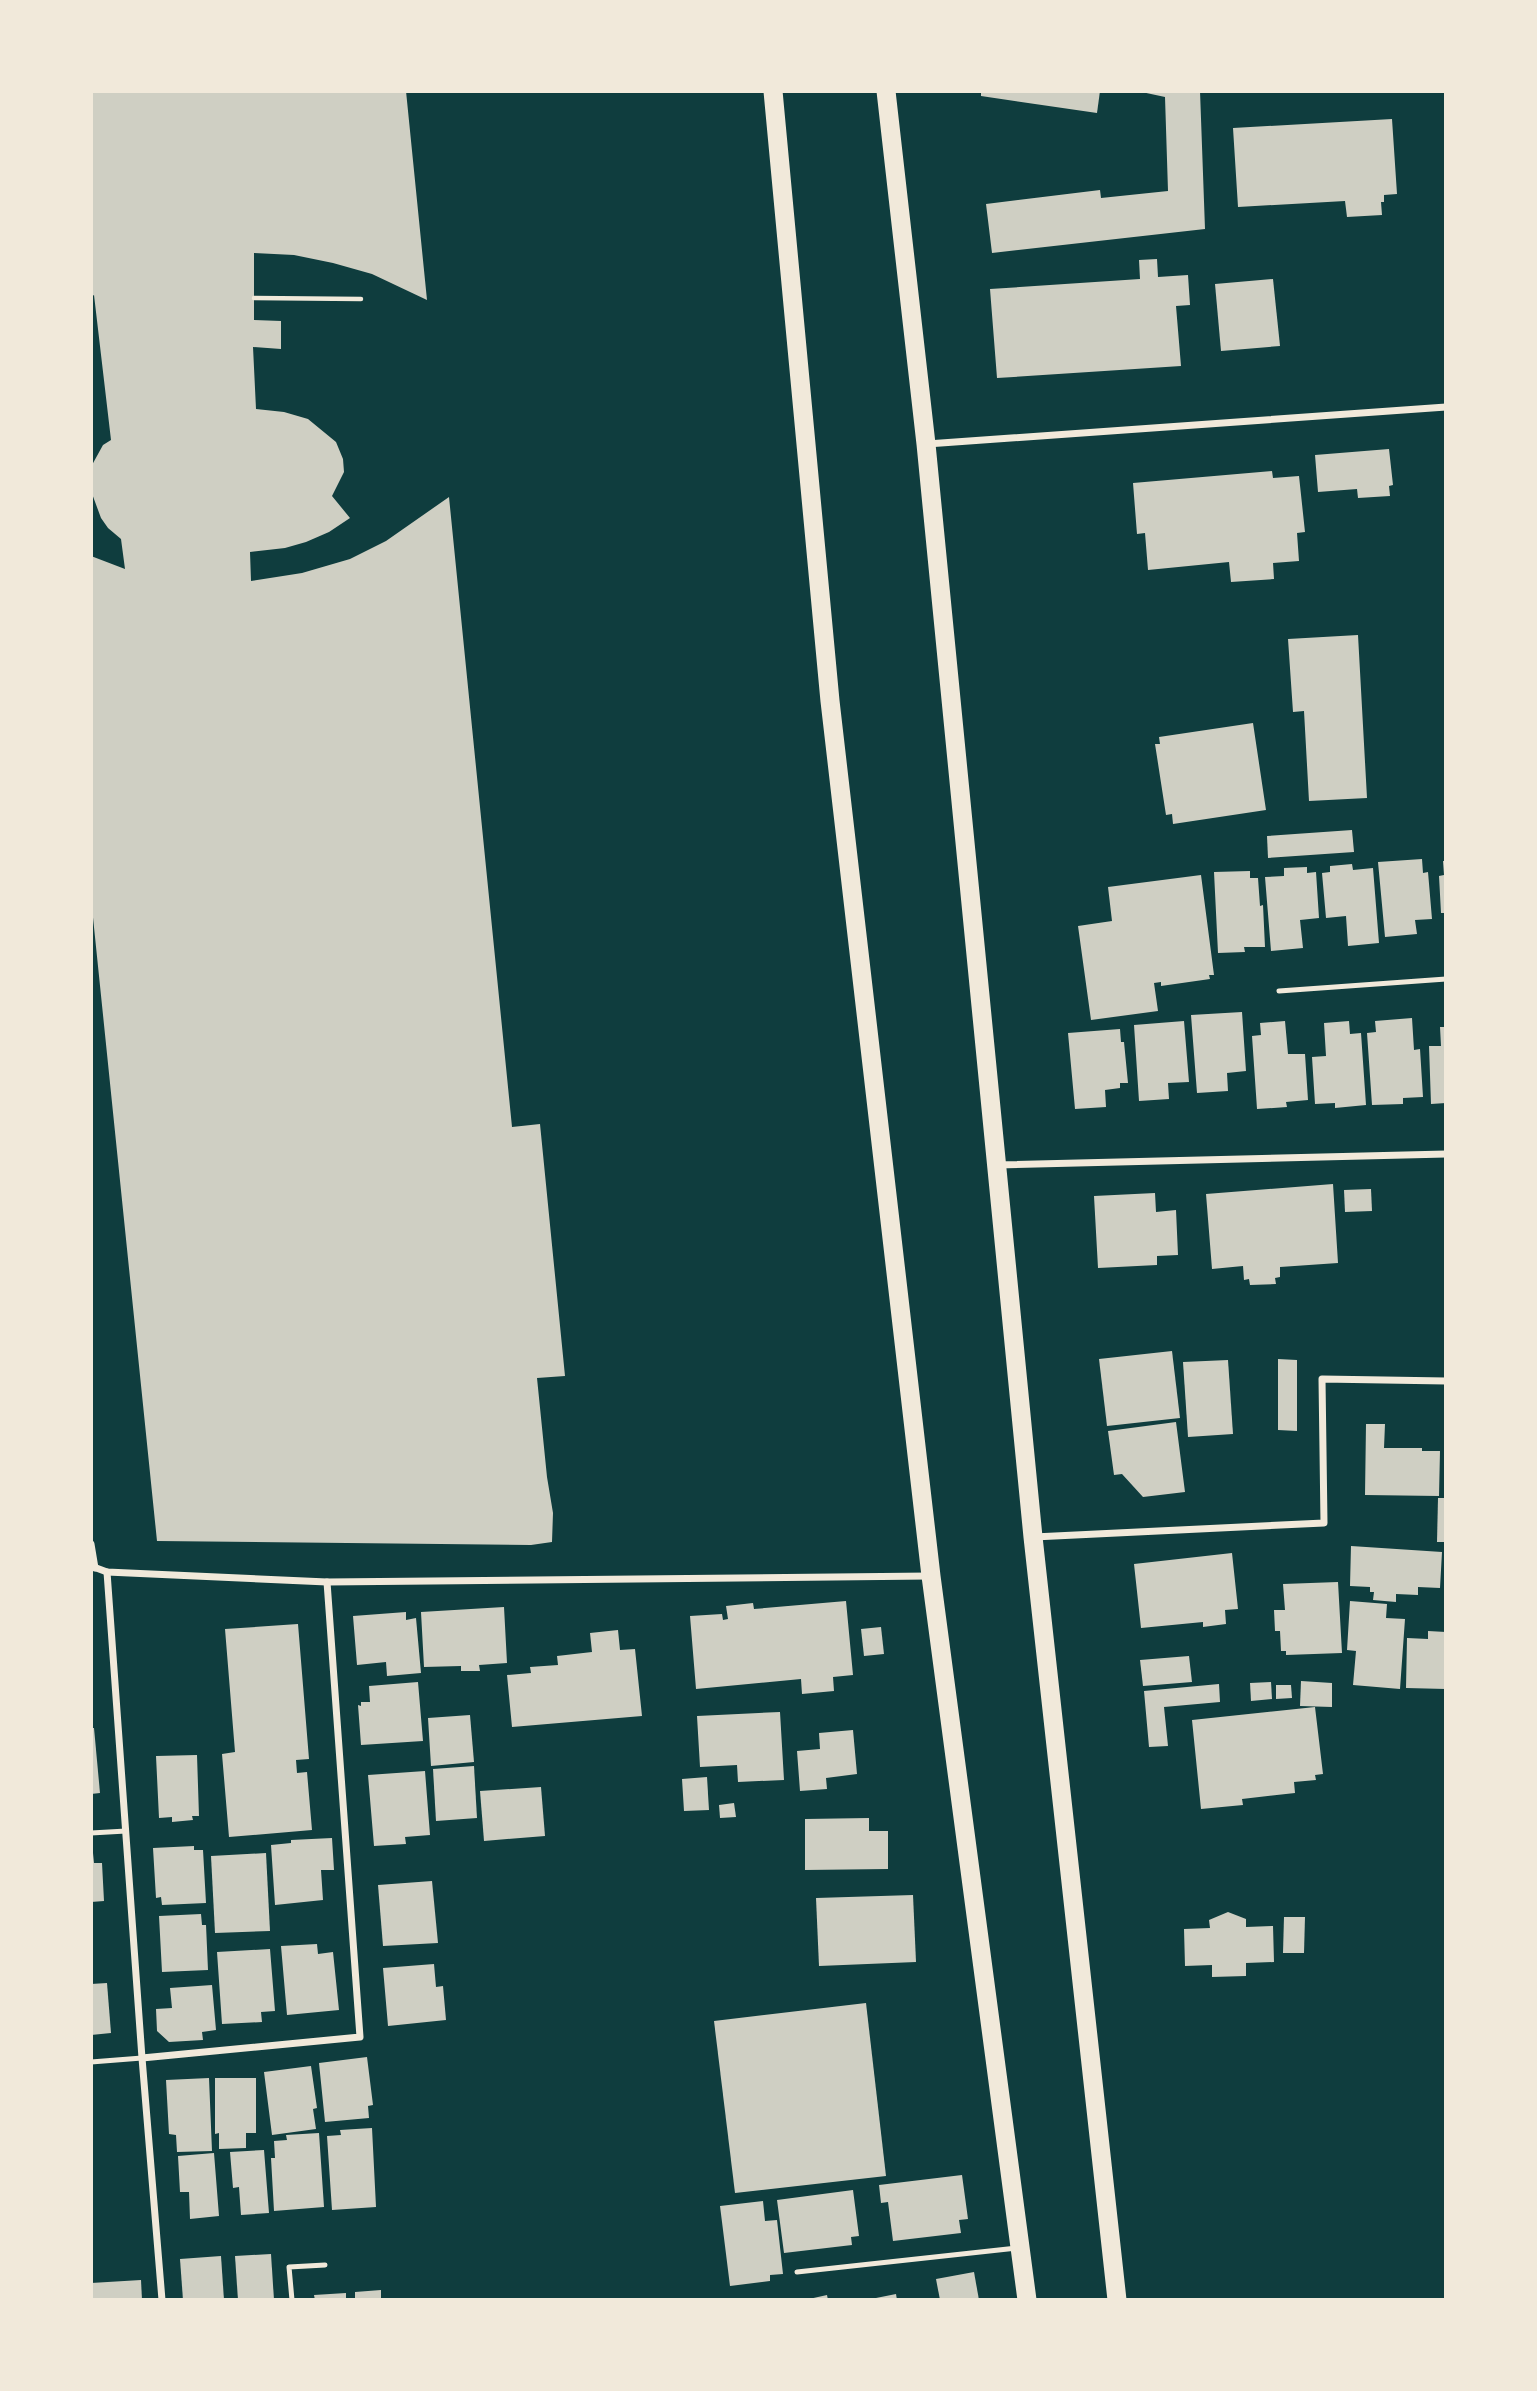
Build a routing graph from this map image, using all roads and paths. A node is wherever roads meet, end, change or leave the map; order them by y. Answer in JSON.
{"nodes":[{"id":1,"x":773,"y":91,"type":"edge"},
{"id":2,"x":886,"y":91,"type":"edge"},
{"id":3,"x":254,"y":298,"type":"dead end"},
{"id":4,"x":361,"y":299,"type":"dead end"},
{"id":5,"x":1446,"y":407,"type":"edge"},
{"id":6,"x":926,"y":444,"type":"junction"},
{"id":7,"x":1446,"y":979,"type":"edge"},
{"id":8,"x":1279,"y":991,"type":"dead end"},
{"id":9,"x":1446,"y":1154,"type":"edge"},
{"id":10,"x":996,"y":1165,"type":"junction"},
{"id":11,"x":1446,"y":1381,"type":"edge"},
{"id":12,"x":1033,"y":1537,"type":"junction"},
{"id":13,"x":91,"y":1544,"type":"edge"},
{"id":14,"x":93,"y":1567,"type":"edge"},
{"id":15,"x":107,"y":1572,"type":"junction"},
{"id":16,"x":931,"y":1576,"type":"junction"},
{"id":17,"x":327,"y":1582,"type":"junction"},
{"id":18,"x":126,"y":1832,"type":"junction"},
{"id":19,"x":91,"y":1833,"type":"edge"},
{"id":20,"x":142,"y":2058,"type":"junction"},
{"id":21,"x":91,"y":2062,"type":"edge"},
{"id":22,"x":1020,"y":2248,"type":"junction"},
{"id":23,"x":325,"y":2265,"type":"dead end"},
{"id":24,"x":797,"y":2272,"type":"dead end"},
{"id":25,"x":162,"y":2300,"type":"edge"},
{"id":26,"x":292,"y":2300,"type":"edge"},
{"id":27,"x":1027,"y":2300,"type":"edge"},
{"id":28,"x":1117,"y":2300,"type":"edge"}],
"edges":[{"from":1,"to":16,"type":"highway"},
{"from":2,"to":6,"type":"highway"},
{"from":3,"to":4,"type":"path"},
{"from":5,"to":6,"type":"street"},
{"from":6,"to":10,"type":"highway"},
{"from":7,"to":8,"type":"lane"},
{"from":9,"to":10,"type":"street"},
{"from":10,"to":12,"type":"highway"},
{"from":11,"to":12,"type":"street"},
{"from":12,"to":28,"type":"highway"},
{"from":13,"to":14,"type":"street"},
{"from":14,"to":15,"type":"street"},
{"from":15,"to":17,"type":"street"},
{"from":15,"to":18,"type":"street"},
{"from":16,"to":17,"type":"street"},
{"from":16,"to":22,"type":"highway"},
{"from":17,"to":20,"type":"street"},
{"from":18,"to":19,"type":"lane"},
{"from":18,"to":20,"type":"street"},
{"from":20,"to":21,"type":"lane"},
{"from":20,"to":25,"type":"street"},
{"from":22,"to":24,"type":"lane"},
{"from":22,"to":27,"type":"highway"},
{"from":23,"to":26,"type":"lane"}]}
